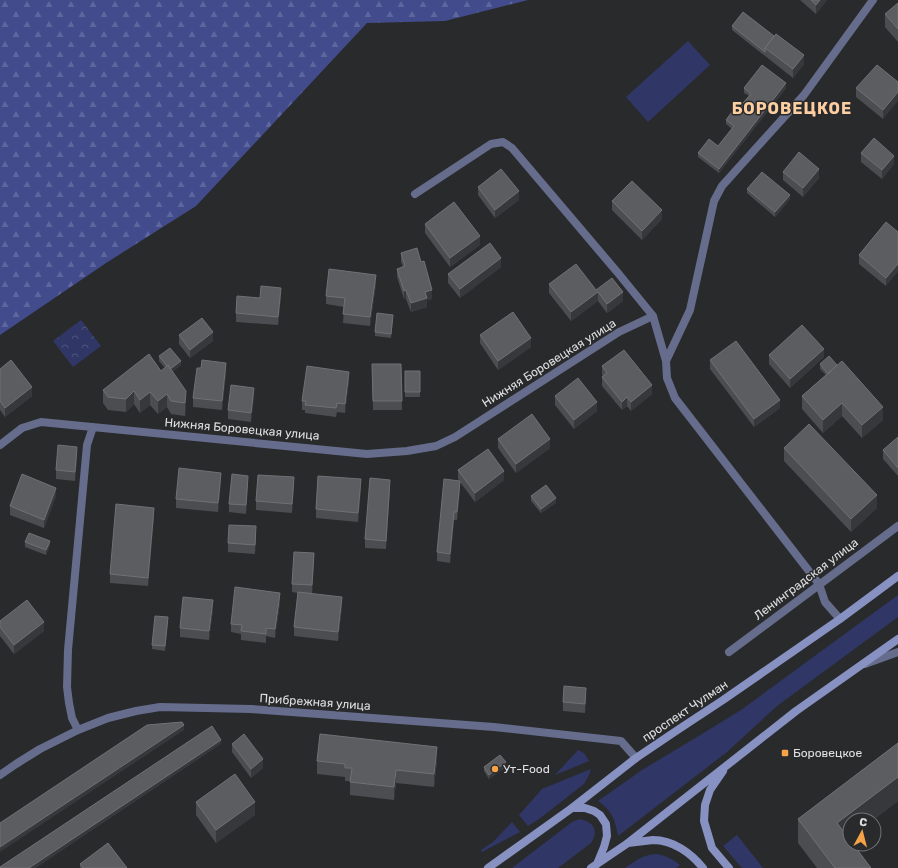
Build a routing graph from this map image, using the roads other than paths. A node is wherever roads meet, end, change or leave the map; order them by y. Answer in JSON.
{"nodes":[{"id":1,"x":873,"y":0,"type":"edge"},
{"id":2,"x":415,"y":194,"type":"dead end"},
{"id":3,"x":653,"y":316,"type":"junction"},
{"id":4,"x":666,"y":361,"type":"junction"},
{"id":5,"x":93,"y":427,"type":"junction"},
{"id":6,"x":0,"y":445,"type":"edge"},
{"id":7,"x":898,"y":526,"type":"edge"},
{"id":8,"x":898,"y":576,"type":"edge"},
{"id":9,"x":819,"y":584,"type":"junction"},
{"id":10,"x":840,"y":619,"type":"junction"},
{"id":11,"x":898,"y":640,"type":"edge"},
{"id":12,"x":729,"y":652,"type":"dead end"},
{"id":13,"x":898,"y":652,"type":"edge"},
{"id":14,"x":862,"y":665,"type":"junction"},
{"id":15,"x":78,"y":730,"type":"junction"},
{"id":16,"x":636,"y":758,"type":"junction"},
{"id":17,"x":728,"y":764,"type":"junction"},
{"id":18,"x":0,"y":776,"type":"edge"},
{"id":19,"x":572,"y":808,"type":"junction"},
{"id":20,"x":628,"y":843,"type":"junction"},
{"id":21,"x":594,"y":866,"type":"edge"},
{"id":22,"x":488,"y":868,"type":"edge"},
{"id":23,"x":703,"y":868,"type":"edge"},
{"id":24,"x":729,"y":868,"type":"edge"}],
"edges":[{"from":1,"to":4,"type":"street"},
{"from":2,"to":3,"type":"street"},
{"from":3,"to":4,"type":"street"},
{"from":3,"to":5,"type":"street","name":"Нижняя Боровецкая улица"},
{"from":4,"to":9,"type":"street"},
{"from":5,"to":6,"type":"street","name":"Нижняя Боровецкая улица"},
{"from":5,"to":15,"type":"street"},
{"from":7,"to":9,"type":"street","name":"Ленинградская улица"},
{"from":8,"to":10,"type":"main road","name":"проспект Чулман"},
{"from":9,"to":10,"type":"street"},
{"from":9,"to":12,"type":"street","name":"Ленинградская улица"},
{"from":10,"to":16,"type":"main road","name":"проспект Чулман"},
{"from":11,"to":14,"type":"main road"},
{"from":13,"to":14,"type":"street"},
{"from":14,"to":17,"type":"main road"},
{"from":15,"to":16,"type":"street","name":"Прибрежная улица"},
{"from":15,"to":18,"type":"street","name":"Прибрежная улица"},
{"from":16,"to":19,"type":"main road","name":"проспект Чулман"},
{"from":17,"to":20,"type":"main road"},
{"from":17,"to":24,"type":"main road"},
{"from":19,"to":21,"type":"main road"},
{"from":19,"to":22,"type":"main road","name":"проспект Чулман"},
{"from":20,"to":21,"type":"main road"},
{"from":20,"to":23,"type":"main road"}]}
